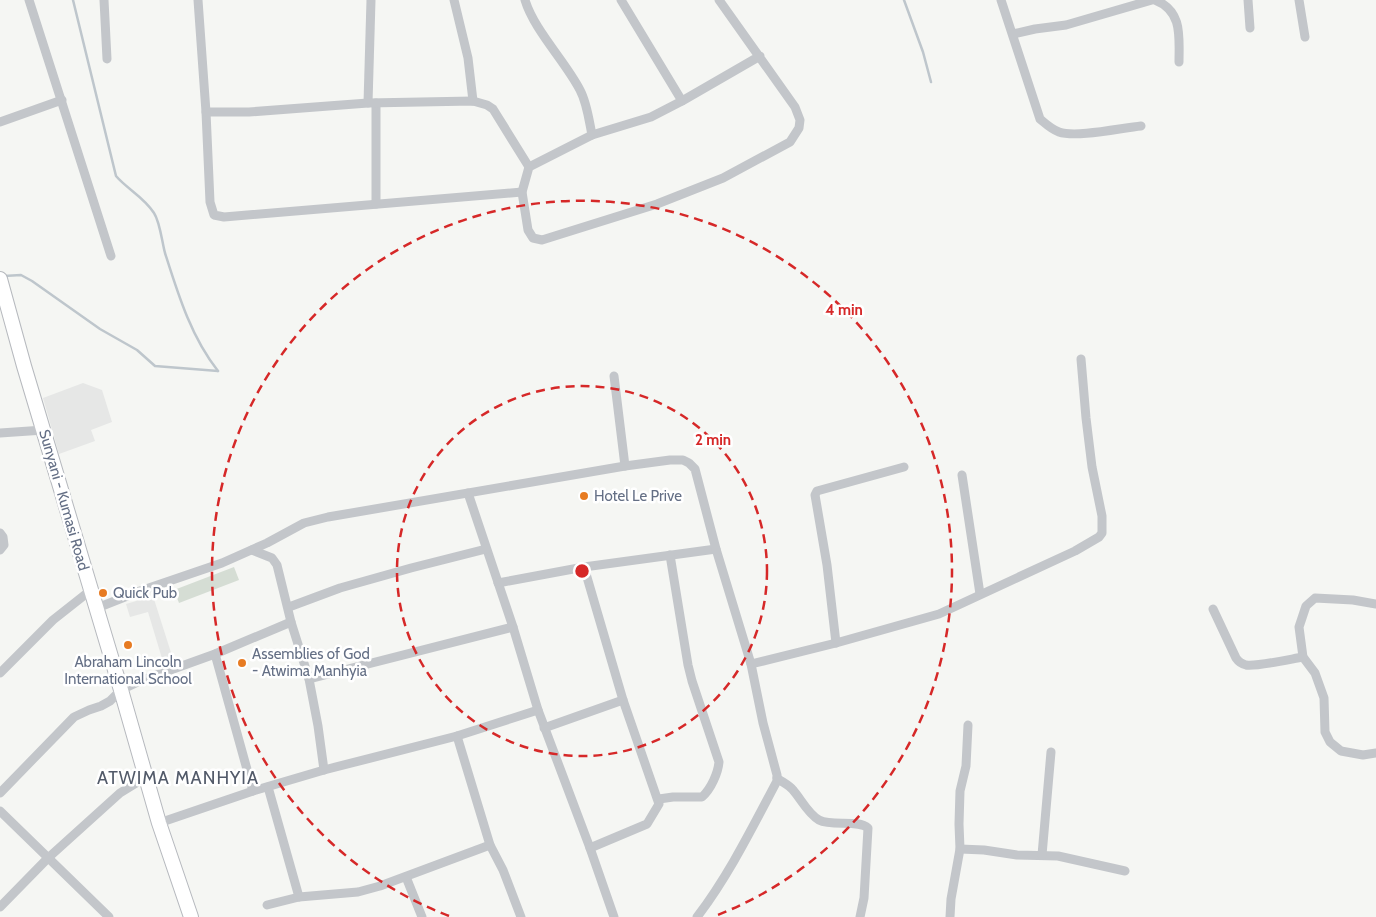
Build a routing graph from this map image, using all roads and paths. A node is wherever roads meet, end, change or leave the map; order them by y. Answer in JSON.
{"nodes":[{"id":1,"x":29,"y":0,"type":"edge"},
{"id":2,"x":104,"y":0,"type":"edge"},
{"id":3,"x":198,"y":0,"type":"edge"},
{"id":4,"x":371,"y":0,"type":"edge"},
{"id":5,"x":454,"y":0,"type":"edge"},
{"id":6,"x":525,"y":0,"type":"edge"},
{"id":7,"x":621,"y":0,"type":"edge"},
{"id":8,"x":719,"y":0,"type":"edge"},
{"id":9,"x":1001,"y":0,"type":"edge"},
{"id":10,"x":1154,"y":0,"type":"edge"},
{"id":11,"x":1248,"y":0,"type":"edge"},
{"id":12,"x":1299,"y":0,"type":"edge"},
{"id":13,"x":1250,"y":28,"type":"dead end"},
{"id":14,"x":1013,"y":34,"type":"junction"},
{"id":15,"x":1305,"y":37,"type":"dead end"},
{"id":16,"x":760,"y":56,"type":"junction"},
{"id":17,"x":107,"y":59,"type":"dead end"},
{"id":18,"x":1179,"y":62,"type":"dead end"},
{"id":19,"x":62,"y":100,"type":"junction"},
{"id":20,"x":473,"y":101,"type":"junction"},
{"id":21,"x":682,"y":101,"type":"junction"},
{"id":22,"x":372,"y":103,"type":"junction"},
{"id":23,"x":206,"y":112,"type":"junction"},
{"id":24,"x":0,"y":122,"type":"edge"},
{"id":25,"x":1141,"y":126,"type":"dead end"},
{"id":26,"x":592,"y":135,"type":"junction"},
{"id":27,"x":529,"y":167,"type":"junction"},
{"id":28,"x":522,"y":192,"type":"junction"},
{"id":29,"x":376,"y":204,"type":"junction"},
{"id":30,"x":111,"y":256,"type":"dead end"},
{"id":31,"x":1,"y":281,"type":"edge"},
{"id":32,"x":1081,"y":359,"type":"dead end"},
{"id":33,"x":614,"y":376,"type":"dead end"},
{"id":34,"x":44,"y":430,"type":"junction"},
{"id":35,"x":0,"y":433,"type":"edge"},
{"id":36,"x":624,"y":466,"type":"junction"},
{"id":37,"x":904,"y":467,"type":"dead end"},
{"id":38,"x":962,"y":476,"type":"dead end"},
{"id":39,"x":468,"y":493,"type":"junction"},
{"id":40,"x":0,"y":533,"type":"edge"},
{"id":41,"x":486,"y":549,"type":"junction"},
{"id":42,"x":716,"y":549,"type":"junction"},
{"id":43,"x":0,"y":550,"type":"edge"},
{"id":44,"x":252,"y":550,"type":"junction"},
{"id":45,"x":670,"y":555,"type":"junction"},
{"id":46,"x":584,"y":567,"type":"junction"},
{"id":47,"x":498,"y":583,"type":"junction"},
{"id":48,"x":91,"y":590,"type":"junction"},
{"id":49,"x":980,"y":594,"type":"junction"},
{"id":50,"x":1376,"y":604,"type":"edge"},
{"id":51,"x":289,"y":607,"type":"junction"},
{"id":52,"x":96,"y":608,"type":"junction"},
{"id":53,"x":1213,"y":610,"type":"dead end"},
{"id":54,"x":291,"y":622,"type":"junction"},
{"id":55,"x":513,"y":627,"type":"junction"},
{"id":56,"x":836,"y":643,"type":"junction"},
{"id":57,"x":215,"y":654,"type":"junction"},
{"id":58,"x":1303,"y":657,"type":"junction"},
{"id":59,"x":750,"y":664,"type":"junction"},
{"id":60,"x":0,"y":673,"type":"edge"},
{"id":61,"x":309,"y":679,"type":"junction"},
{"id":62,"x":121,"y":690,"type":"junction"},
{"id":63,"x":623,"y":700,"type":"junction"},
{"id":64,"x":538,"y":710,"type":"junction"},
{"id":65,"x":968,"y":725,"type":"dead end"},
{"id":66,"x":544,"y":728,"type":"junction"},
{"id":67,"x":457,"y":736,"type":"junction"},
{"id":68,"x":1051,"y":752,"type":"dead end"},
{"id":69,"x":1376,"y":753,"type":"edge"},
{"id":70,"x":324,"y":770,"type":"junction"},
{"id":71,"x":146,"y":776,"type":"junction"},
{"id":72,"x":777,"y":778,"type":"junction"},
{"id":73,"x":268,"y":787,"type":"junction"},
{"id":74,"x":253,"y":791,"type":"junction"},
{"id":75,"x":0,"y":793,"type":"edge"},
{"id":76,"x":659,"y":799,"type":"junction"},
{"id":77,"x":0,"y":811,"type":"edge"},
{"id":78,"x":158,"y":823,"type":"junction"},
{"id":79,"x":490,"y":845,"type":"junction"},
{"id":80,"x":590,"y":848,"type":"junction"},
{"id":81,"x":960,"y":849,"type":"junction"},
{"id":82,"x":1042,"y":855,"type":"junction"},
{"id":83,"x":48,"y":858,"type":"junction"},
{"id":84,"x":1124,"y":871,"type":"dead end"},
{"id":85,"x":406,"y":877,"type":"junction"},
{"id":86,"x":299,"y":897,"type":"junction"},
{"id":87,"x":267,"y":905,"type":"dead end"},
{"id":88,"x":0,"y":907,"type":"edge"},
{"id":89,"x":109,"y":917,"type":"edge"},
{"id":90,"x":191,"y":917,"type":"edge"},
{"id":91,"x":422,"y":917,"type":"edge"},
{"id":92,"x":521,"y":917,"type":"edge"},
{"id":93,"x":614,"y":917,"type":"edge"},
{"id":94,"x":697,"y":917,"type":"edge"},
{"id":95,"x":860,"y":917,"type":"edge"},
{"id":96,"x":950,"y":917,"type":"edge"}],
"edges":[{"from":1,"to":19,"type":"street"},
{"from":2,"to":17,"type":"street"},
{"from":3,"to":23,"type":"street"},
{"from":4,"to":22,"type":"street"},
{"from":5,"to":20,"type":"street"},
{"from":6,"to":26,"type":"street"},
{"from":7,"to":21,"type":"street"},
{"from":8,"to":16,"type":"street"},
{"from":9,"to":14,"type":"street"},
{"from":10,"to":14,"type":"street"},
{"from":10,"to":18,"type":"street"},
{"from":11,"to":13,"type":"street"},
{"from":12,"to":15,"type":"street"},
{"from":14,"to":25,"type":"street"},
{"from":16,"to":21,"type":"street"},
{"from":16,"to":28,"type":"street"},
{"from":19,"to":24,"type":"street"},
{"from":19,"to":30,"type":"street"},
{"from":20,"to":22,"type":"street"},
{"from":20,"to":27,"type":"street"},
{"from":21,"to":26,"type":"street"},
{"from":22,"to":23,"type":"street"},
{"from":22,"to":29,"type":"street"},
{"from":23,"to":29,"type":"street"},
{"from":26,"to":27,"type":"street"},
{"from":27,"to":28,"type":"street"},
{"from":28,"to":29,"type":"street"},
{"from":31,"to":34,"type":"main road","name":"Sunyani - Kumasi Road"},
{"from":32,"to":49,"type":"street"},
{"from":33,"to":36,"type":"street"},
{"from":34,"to":35,"type":"street"},
{"from":34,"to":48,"type":"main road","name":"Sunyani - Kumasi Road"},
{"from":36,"to":39,"type":"street"},
{"from":36,"to":42,"type":"street"},
{"from":37,"to":56,"type":"street"},
{"from":38,"to":49,"type":"street"},
{"from":39,"to":41,"type":"street"},
{"from":39,"to":44,"type":"street"},
{"from":40,"to":43,"type":"street"},
{"from":41,"to":47,"type":"street"},
{"from":41,"to":51,"type":"street"},
{"from":42,"to":45,"type":"street"},
{"from":42,"to":59,"type":"street"},
{"from":44,"to":51,"type":"street"},
{"from":44,"to":52,"type":"street"},
{"from":45,"to":46,"type":"street"},
{"from":45,"to":76,"type":"street"},
{"from":46,"to":47,"type":"street"},
{"from":46,"to":63,"type":"street"},
{"from":47,"to":55,"type":"street"},
{"from":48,"to":52,"type":"main road","name":"Sunyani - Kumasi Road"},
{"from":48,"to":60,"type":"street"},
{"from":49,"to":56,"type":"street"},
{"from":50,"to":58,"type":"street"},
{"from":51,"to":54,"type":"street"},
{"from":52,"to":62,"type":"main road","name":"Sunyani - Kumasi Road"},
{"from":53,"to":58,"type":"street"},
{"from":54,"to":57,"type":"street"},
{"from":54,"to":61,"type":"street"},
{"from":55,"to":61,"type":"street"},
{"from":55,"to":64,"type":"street"},
{"from":56,"to":59,"type":"street"},
{"from":57,"to":62,"type":"street"},
{"from":57,"to":74,"type":"street"},
{"from":58,"to":69,"type":"street"},
{"from":59,"to":72,"type":"street"},
{"from":61,"to":70,"type":"street"},
{"from":62,"to":71,"type":"main road","name":"Sunyani - Kumasi Road"},
{"from":62,"to":75,"type":"street"},
{"from":63,"to":66,"type":"street"},
{"from":63,"to":76,"type":"street"},
{"from":64,"to":66,"type":"street"},
{"from":64,"to":67,"type":"street"},
{"from":65,"to":81,"type":"street"},
{"from":66,"to":80,"type":"street"},
{"from":67,"to":70,"type":"street"},
{"from":67,"to":79,"type":"street"},
{"from":68,"to":82,"type":"street"},
{"from":70,"to":73,"type":"street"},
{"from":71,"to":78,"type":"main road","name":"Sunyani - Kumasi Road"},
{"from":71,"to":83,"type":"street"},
{"from":72,"to":94,"type":"street"},
{"from":72,"to":95,"type":"street"},
{"from":73,"to":74,"type":"street"},
{"from":73,"to":86,"type":"street"},
{"from":74,"to":78,"type":"street"},
{"from":76,"to":80,"type":"street"},
{"from":77,"to":83,"type":"street"},
{"from":78,"to":90,"type":"main road","name":"Sunyani - Kumasi Road"},
{"from":79,"to":85,"type":"street"},
{"from":79,"to":92,"type":"street"},
{"from":80,"to":93,"type":"street"},
{"from":81,"to":82,"type":"street"},
{"from":81,"to":96,"type":"street"},
{"from":82,"to":84,"type":"street"},
{"from":83,"to":88,"type":"street"},
{"from":83,"to":89,"type":"street"},
{"from":85,"to":86,"type":"street"},
{"from":85,"to":91,"type":"street"},
{"from":86,"to":87,"type":"street"}]}
